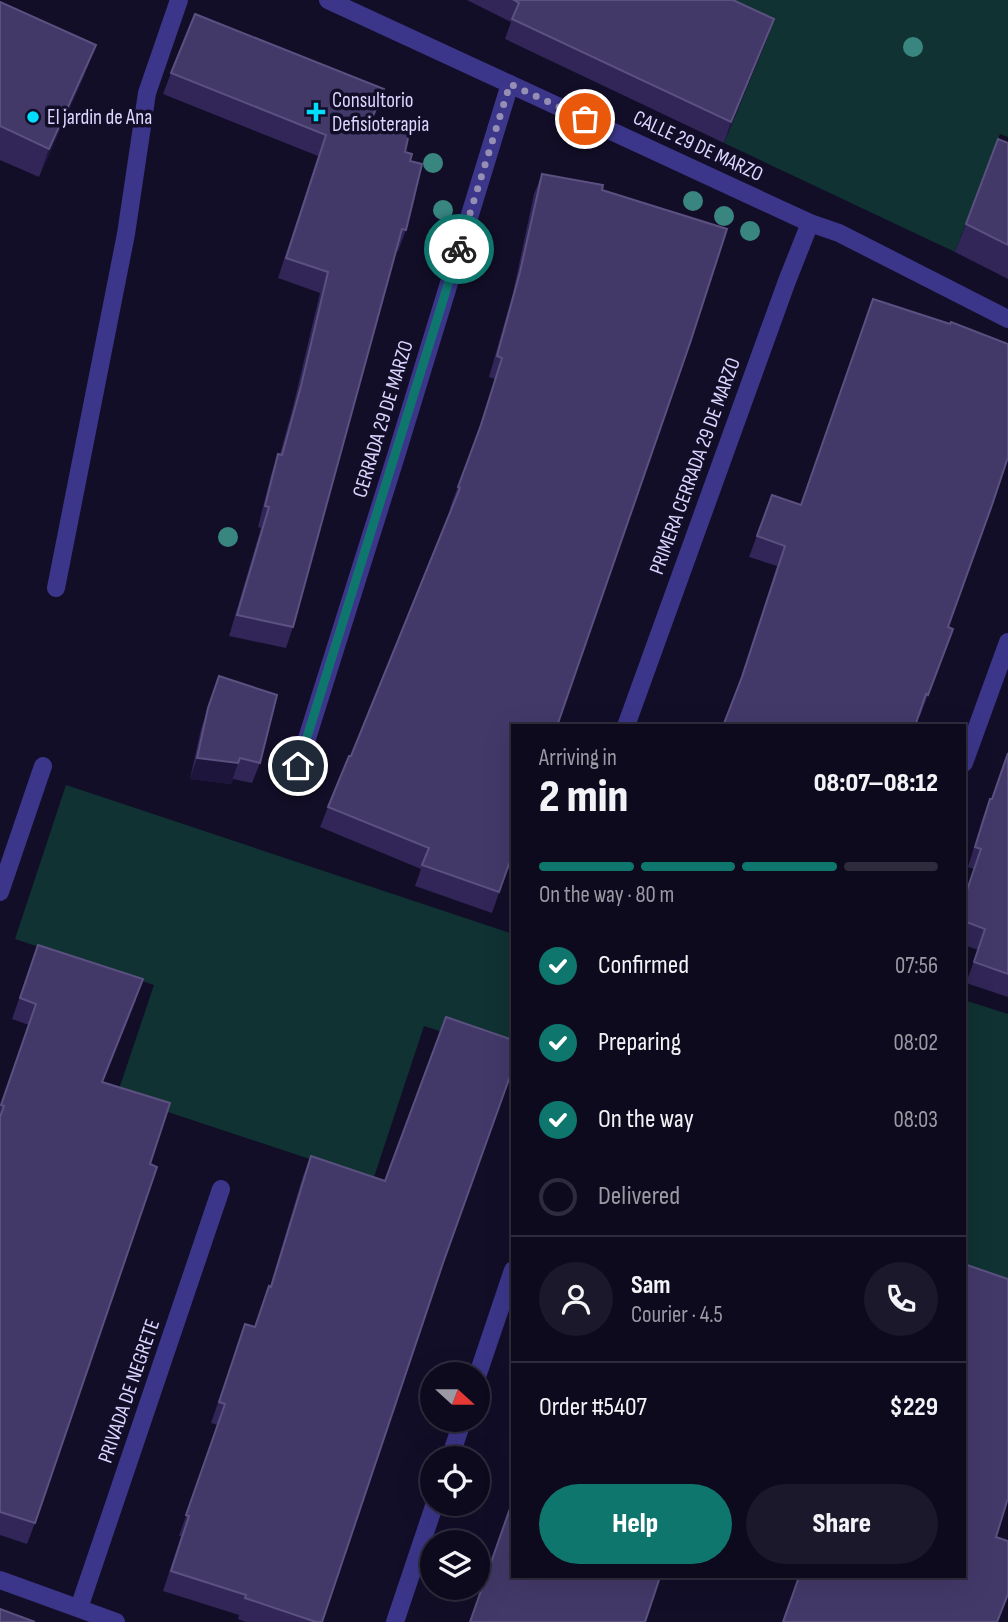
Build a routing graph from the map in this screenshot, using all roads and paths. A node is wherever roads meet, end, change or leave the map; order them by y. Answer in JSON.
{"nodes":[{"id":1,"x":179,"y":0,"type":"edge"},
{"id":2,"x":328,"y":0,"type":"edge"},
{"id":3,"x":510,"y":84,"type":"junction"},
{"id":4,"x":810,"y":223,"type":"junction"},
{"id":5,"x":1008,"y":318,"type":"edge"},
{"id":6,"x":56,"y":588,"type":"dead end"},
{"id":7,"x":1008,"y":642,"type":"edge"},
{"id":8,"x":627,"y":724,"type":"edge"},
{"id":9,"x":966,"y":758,"type":"edge"},
{"id":10,"x":43,"y":766,"type":"dead end"},
{"id":11,"x":298,"y":766,"type":"dead end"},
{"id":12,"x":0,"y":892,"type":"edge"},
{"id":13,"x":221,"y":1189,"type":"dead end"},
{"id":14,"x":511,"y":1275,"type":"edge"},
{"id":15,"x":482,"y":1362,"type":"edge"},
{"id":16,"x":431,"y":1516,"type":"edge"},
{"id":17,"x":0,"y":1580,"type":"edge"},
{"id":18,"x":79,"y":1608,"type":"junction"},
{"id":19,"x":116,"y":1622,"type":"edge"},
{"id":20,"x":395,"y":1622,"type":"edge"}],
"edges":[{"from":1,"to":6,"type":"street"},
{"from":2,"to":3,"type":"street","name":"CALLE 29 DE MARZO"},
{"from":3,"to":4,"type":"street","name":"CALLE 29 DE MARZO"},
{"from":3,"to":11,"type":"street","name":"CERRADA 29 DE MARZO"},
{"from":4,"to":5,"type":"street","name":"CALLE 29 DE MARZO"},
{"from":4,"to":8,"type":"street","name":"PRIMERA CERRADA 29 DE MARZO"},
{"from":7,"to":9,"type":"street"},
{"from":10,"to":12,"type":"street"},
{"from":13,"to":18,"type":"street","name":"PRIVADA DE NEGRETE"},
{"from":14,"to":15,"type":"street"},
{"from":16,"to":20,"type":"street"},
{"from":17,"to":18,"type":"street"},
{"from":18,"to":19,"type":"street"}]}
